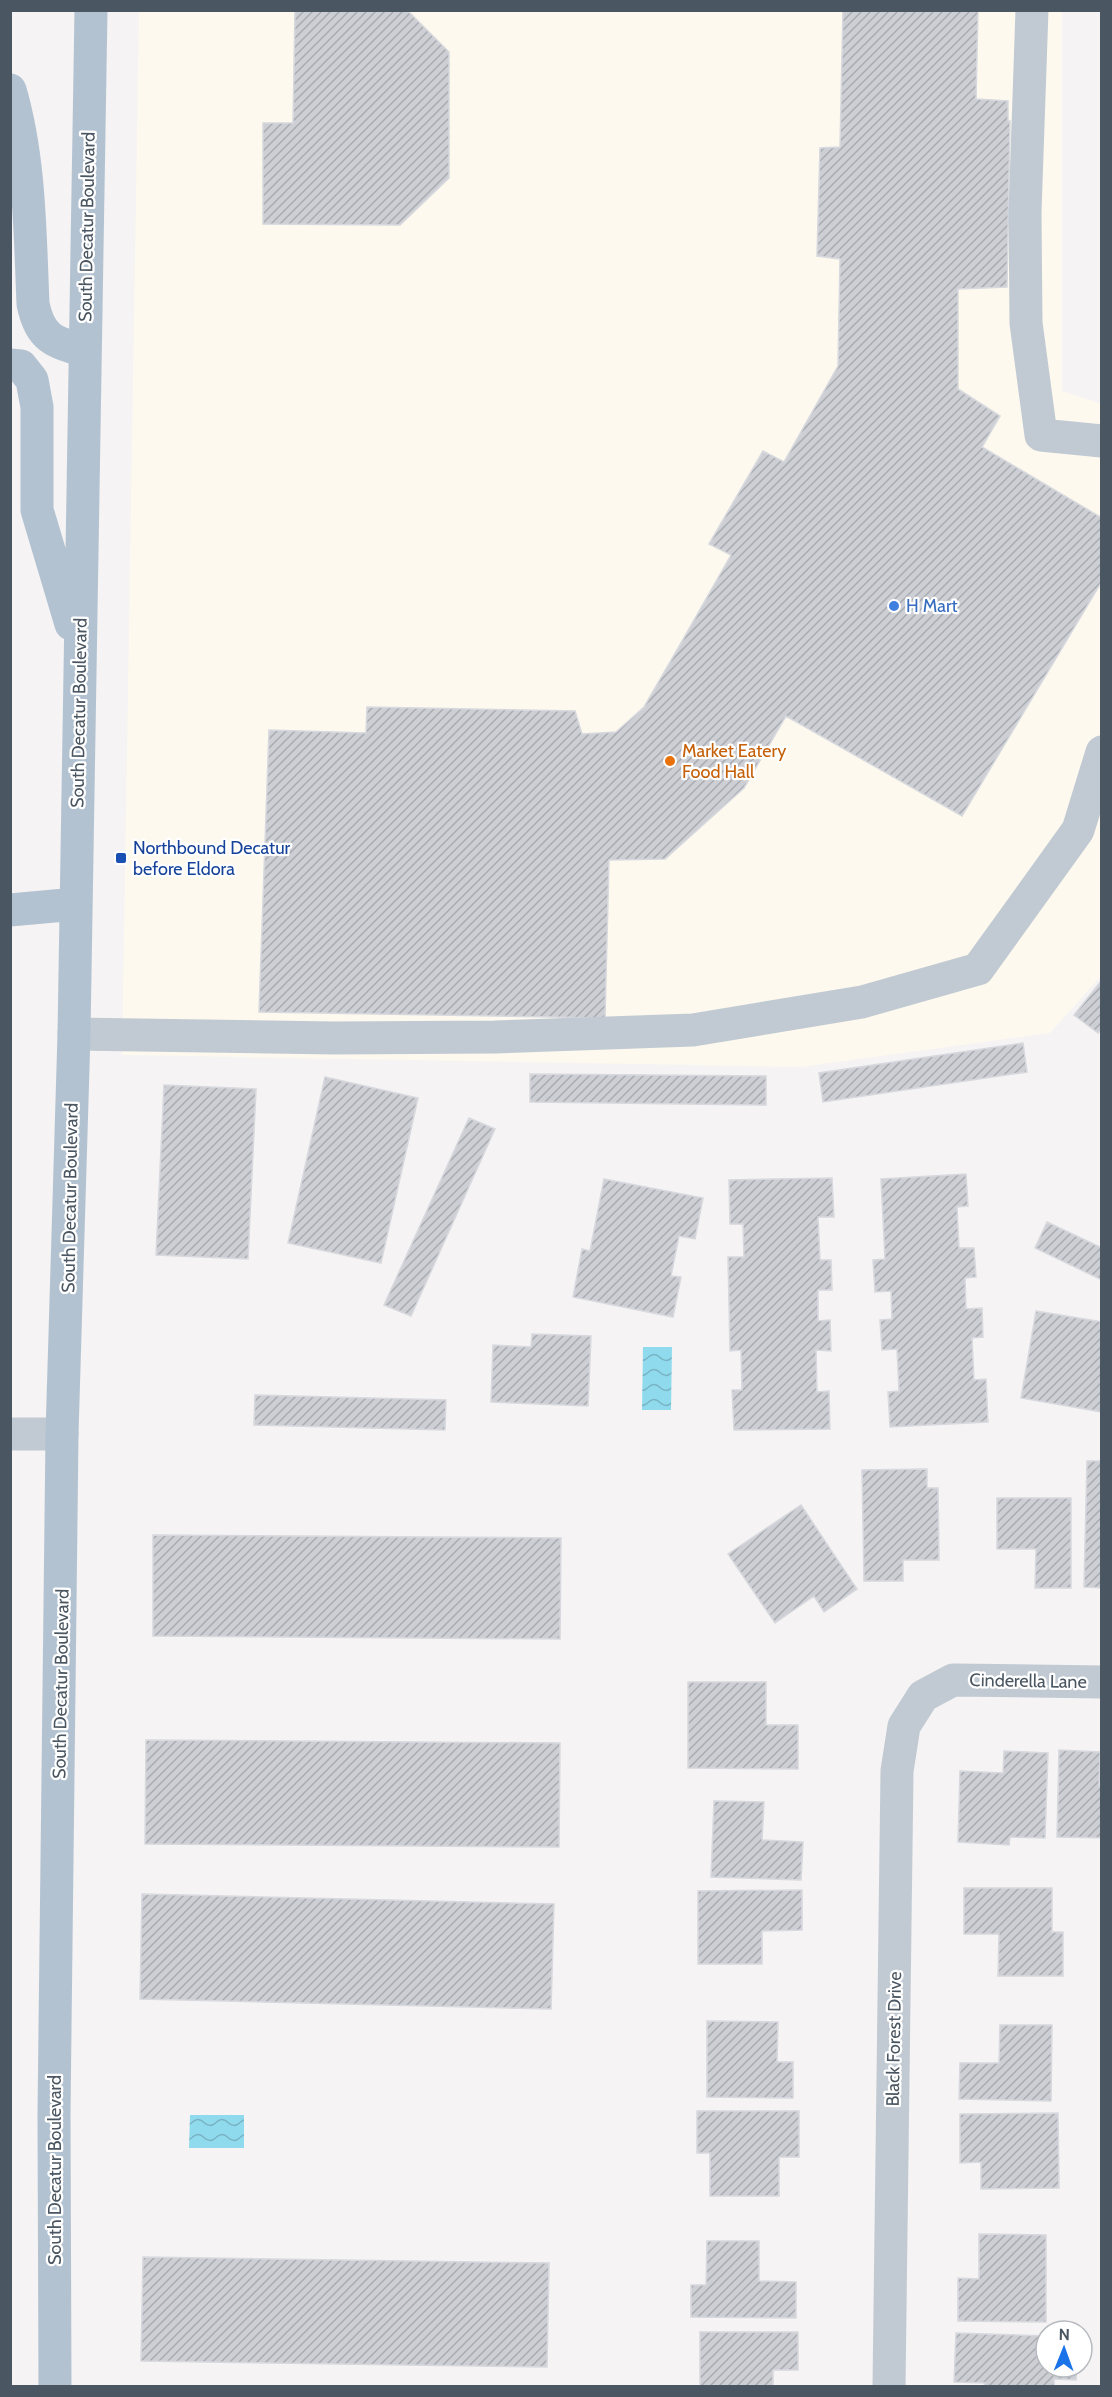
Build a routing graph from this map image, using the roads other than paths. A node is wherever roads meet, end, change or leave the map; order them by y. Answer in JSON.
{"nodes":[{"id":1,"x":91,"y":10,"type":"edge"},
{"id":2,"x":1032,"y":10,"type":"edge"},
{"id":3,"x":10,"y":90,"type":"edge"},
{"id":4,"x":85,"y":351,"type":"junction"},
{"id":5,"x":10,"y":364,"type":"edge"},
{"id":6,"x":1101,"y":441,"type":"edge"},
{"id":7,"x":80,"y":654,"type":"junction"},
{"id":8,"x":1101,"y":752,"type":"edge"},
{"id":9,"x":76,"y":904,"type":"junction"},
{"id":10,"x":10,"y":910,"type":"edge"},
{"id":11,"x":74,"y":1034,"type":"junction"},
{"id":12,"x":10,"y":1434,"type":"edge"},
{"id":13,"x":62,"y":1434,"type":"junction"},
{"id":14,"x":1101,"y":1682,"type":"edge"},
{"id":15,"x":923,"y":1696,"type":"joint"},
{"id":16,"x":55,"y":2386,"type":"edge"},
{"id":17,"x":889,"y":2386,"type":"edge"}],
"edges":[{"from":1,"to":4,"type":"main road","name":"South Decatur Boulevard"},
{"from":2,"to":6,"type":"street"},
{"from":3,"to":4,"type":"main road"},
{"from":4,"to":7,"type":"main road","name":"South Decatur Boulevard"},
{"from":5,"to":7,"type":"main road"},
{"from":7,"to":9,"type":"main road","name":"South Decatur Boulevard"},
{"from":8,"to":11,"type":"street"},
{"from":9,"to":10,"type":"main road"},
{"from":9,"to":11,"type":"main road","name":"South Decatur Boulevard"},
{"from":11,"to":13,"type":"main road","name":"South Decatur Boulevard"},
{"from":12,"to":13,"type":"street"},
{"from":13,"to":16,"type":"main road","name":"South Decatur Boulevard"},
{"from":14,"to":15,"type":"street","name":"Cinderella Lane"},
{"from":15,"to":17,"type":"street","name":"Black Forest Drive"}]}
